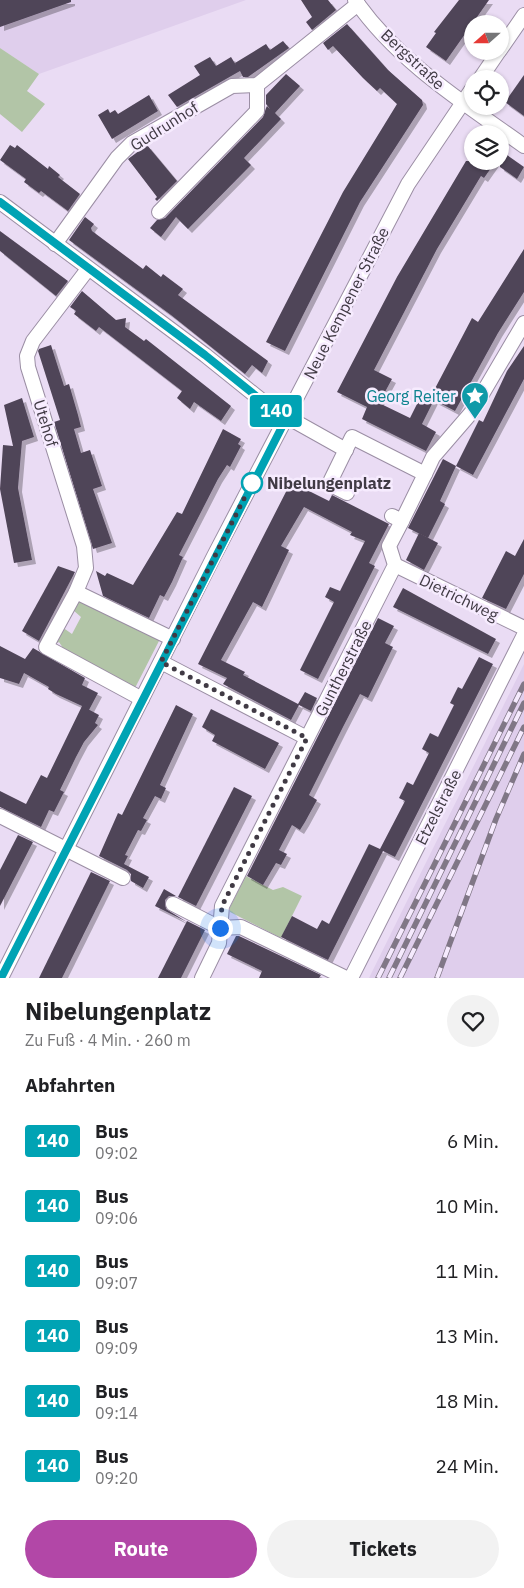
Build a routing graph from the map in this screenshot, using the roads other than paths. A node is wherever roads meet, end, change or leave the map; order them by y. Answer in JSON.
{"nodes":[{"id":1,"x":357,"y":2,"type":"edge"},
{"id":2,"x":524,"y":15,"type":"edge"},
{"id":3,"x":509,"y":37,"type":"edge"},
{"id":4,"x":257,"y":85,"type":"junction"},
{"id":5,"x":463,"y":103,"type":"junction"},
{"id":6,"x":524,"y":146,"type":"edge"},
{"id":7,"x":0,"y":202,"type":"edge"},
{"id":8,"x":159,"y":212,"type":"dead end"},
{"id":9,"x":55,"y":244,"type":"junction"},
{"id":10,"x":88,"y":269,"type":"junction"},
{"id":11,"x":524,"y":324,"type":"edge"},
{"id":12,"x":287,"y":417,"type":"junction"},
{"id":13,"x":346,"y":450,"type":"junction"},
{"id":14,"x":425,"y":474,"type":"junction"},
{"id":15,"x":347,"y":493,"type":"dead end"},
{"id":16,"x":395,"y":565,"type":"junction"},
{"id":17,"x":76,"y":592,"type":"junction"},
{"id":18,"x":524,"y":628,"type":"edge"},
{"id":19,"x":524,"y":635,"type":"edge"},
{"id":20,"x":173,"y":639,"type":"junction"},
{"id":21,"x":161,"y":662,"type":"junction"},
{"id":22,"x":142,"y":700,"type":"junction"},
{"id":23,"x":307,"y":738,"type":"junction"},
{"id":24,"x":0,"y":816,"type":"edge"},
{"id":25,"x":67,"y":848,"type":"junction"},
{"id":26,"x":123,"y":878,"type":"dead end"},
{"id":27,"x":173,"y":904,"type":"dead end"},
{"id":28,"x":220,"y":928,"type":"junction"},
{"id":29,"x":1,"y":978,"type":"edge"},
{"id":30,"x":202,"y":978,"type":"edge"},
{"id":31,"x":346,"y":978,"type":"edge"},
{"id":32,"x":351,"y":978,"type":"edge"}],
"edges":[{"from":1,"to":4,"type":"street"},
{"from":1,"to":5,"type":"street","name":"Bergstraße"},
{"from":2,"to":3,"type":"street"},
{"from":4,"to":8,"type":"street"},
{"from":4,"to":9,"type":"street","name":"Gudrunhof"},
{"from":5,"to":6,"type":"street","name":"Bergstraße"},
{"from":5,"to":12,"type":"street","name":"Neue Kempener Straße"},
{"from":7,"to":9,"type":"street"},
{"from":9,"to":10,"type":"street"},
{"from":10,"to":12,"type":"street"},
{"from":10,"to":17,"type":"street","name":"Utehof"},
{"from":11,"to":14,"type":"street"},
{"from":12,"to":13,"type":"street"},
{"from":12,"to":20,"type":"street","name":"Neue Kempener Straße"},
{"from":13,"to":14,"type":"street"},
{"from":13,"to":15,"type":"street"},
{"from":14,"to":16,"type":"street"},
{"from":16,"to":18,"type":"street","name":"Dietrichweg"},
{"from":16,"to":23,"type":"street","name":"Guntherstraße"},
{"from":17,"to":20,"type":"street"},
{"from":17,"to":22,"type":"street"},
{"from":19,"to":32,"type":"street","name":"Etzelstraße"},
{"from":20,"to":21,"type":"street","name":"Neue Kempener Straße"},
{"from":21,"to":22,"type":"street","name":"Neue Kempener Straße"},
{"from":21,"to":23,"type":"street"},
{"from":22,"to":25,"type":"street","name":"Neue Kempener Straße"},
{"from":23,"to":28,"type":"street","name":"Guntherstraße"},
{"from":24,"to":25,"type":"street"},
{"from":25,"to":26,"type":"street"},
{"from":25,"to":29,"type":"street","name":"Neue Kempener Straße"},
{"from":27,"to":28,"type":"street"},
{"from":28,"to":30,"type":"street","name":"Guntherstraße"},
{"from":28,"to":31,"type":"street"}]}
